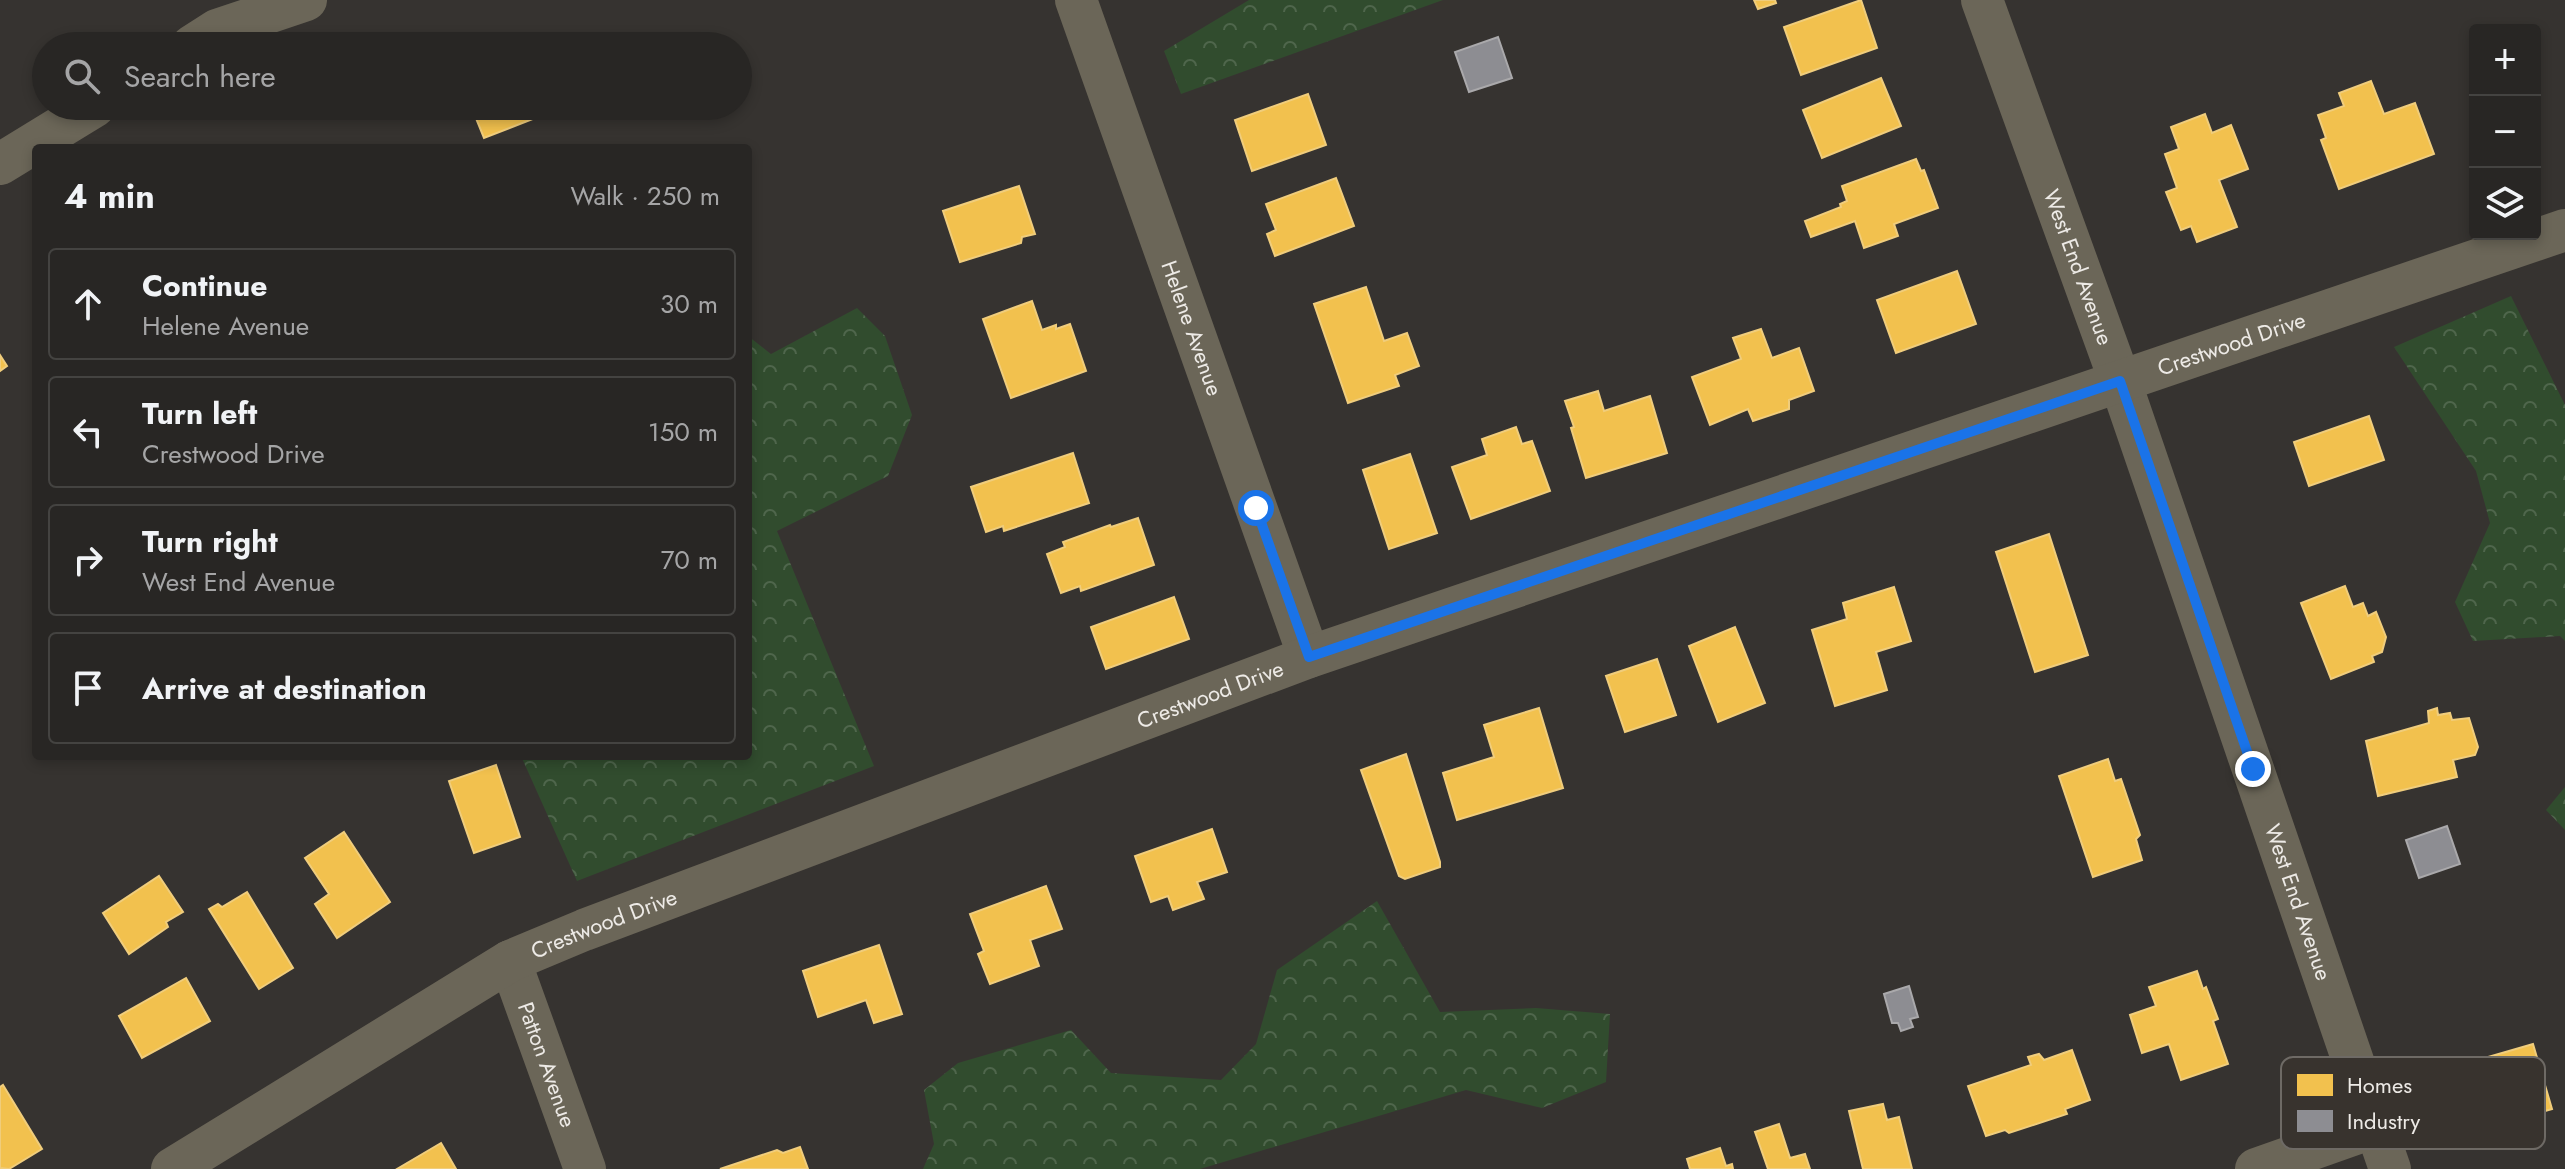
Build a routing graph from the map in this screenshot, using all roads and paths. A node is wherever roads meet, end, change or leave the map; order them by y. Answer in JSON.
{"nodes":[{"id":1,"x":306,"y":0,"type":"edge"},
{"id":2,"x":1076,"y":0,"type":"edge"},
{"id":3,"x":1982,"y":0,"type":"edge"},
{"id":4,"x":214,"y":32,"type":"edge"},
{"id":5,"x":72,"y":120,"type":"edge"},
{"id":6,"x":32,"y":144,"type":"edge"},
{"id":7,"x":33,"y":144,"type":"edge"},
{"id":8,"x":0,"y":164,"type":"edge"},
{"id":9,"x":2565,"y":230,"type":"edge"},
{"id":10,"x":2120,"y":381,"type":"junction"},
{"id":11,"x":1309,"y":657,"type":"junction"},
{"id":12,"x":510,"y":961,"type":"junction"},
{"id":13,"x":2351,"y":1057,"type":"edge"},
{"id":14,"x":2313,"y":1149,"type":"edge"},
{"id":15,"x":2383,"y":1149,"type":"edge"},
{"id":16,"x":172,"y":1169,"type":"edge"},
{"id":17,"x":585,"y":1169,"type":"edge"},
{"id":18,"x":2256,"y":1169,"type":"edge"},
{"id":19,"x":2390,"y":1169,"type":"edge"}],
"edges":[{"from":1,"to":4,"type":"street"},
{"from":2,"to":11,"type":"street","name":"Helene Avenue"},
{"from":3,"to":10,"type":"street","name":"West End Avenue"},
{"from":5,"to":7,"type":"street"},
{"from":6,"to":8,"type":"street"},
{"from":9,"to":10,"type":"street","name":"Crestwood Drive"},
{"from":10,"to":11,"type":"street","name":"Crestwood Drive"},
{"from":10,"to":13,"type":"street","name":"West End Avenue"},
{"from":11,"to":12,"type":"street","name":"Crestwood Drive"},
{"from":12,"to":16,"type":"street","name":"Crestwood Drive"},
{"from":12,"to":17,"type":"street","name":"Patton Avenue"},
{"from":14,"to":18,"type":"street"},
{"from":15,"to":19,"type":"street","name":"West End Avenue"}]}
